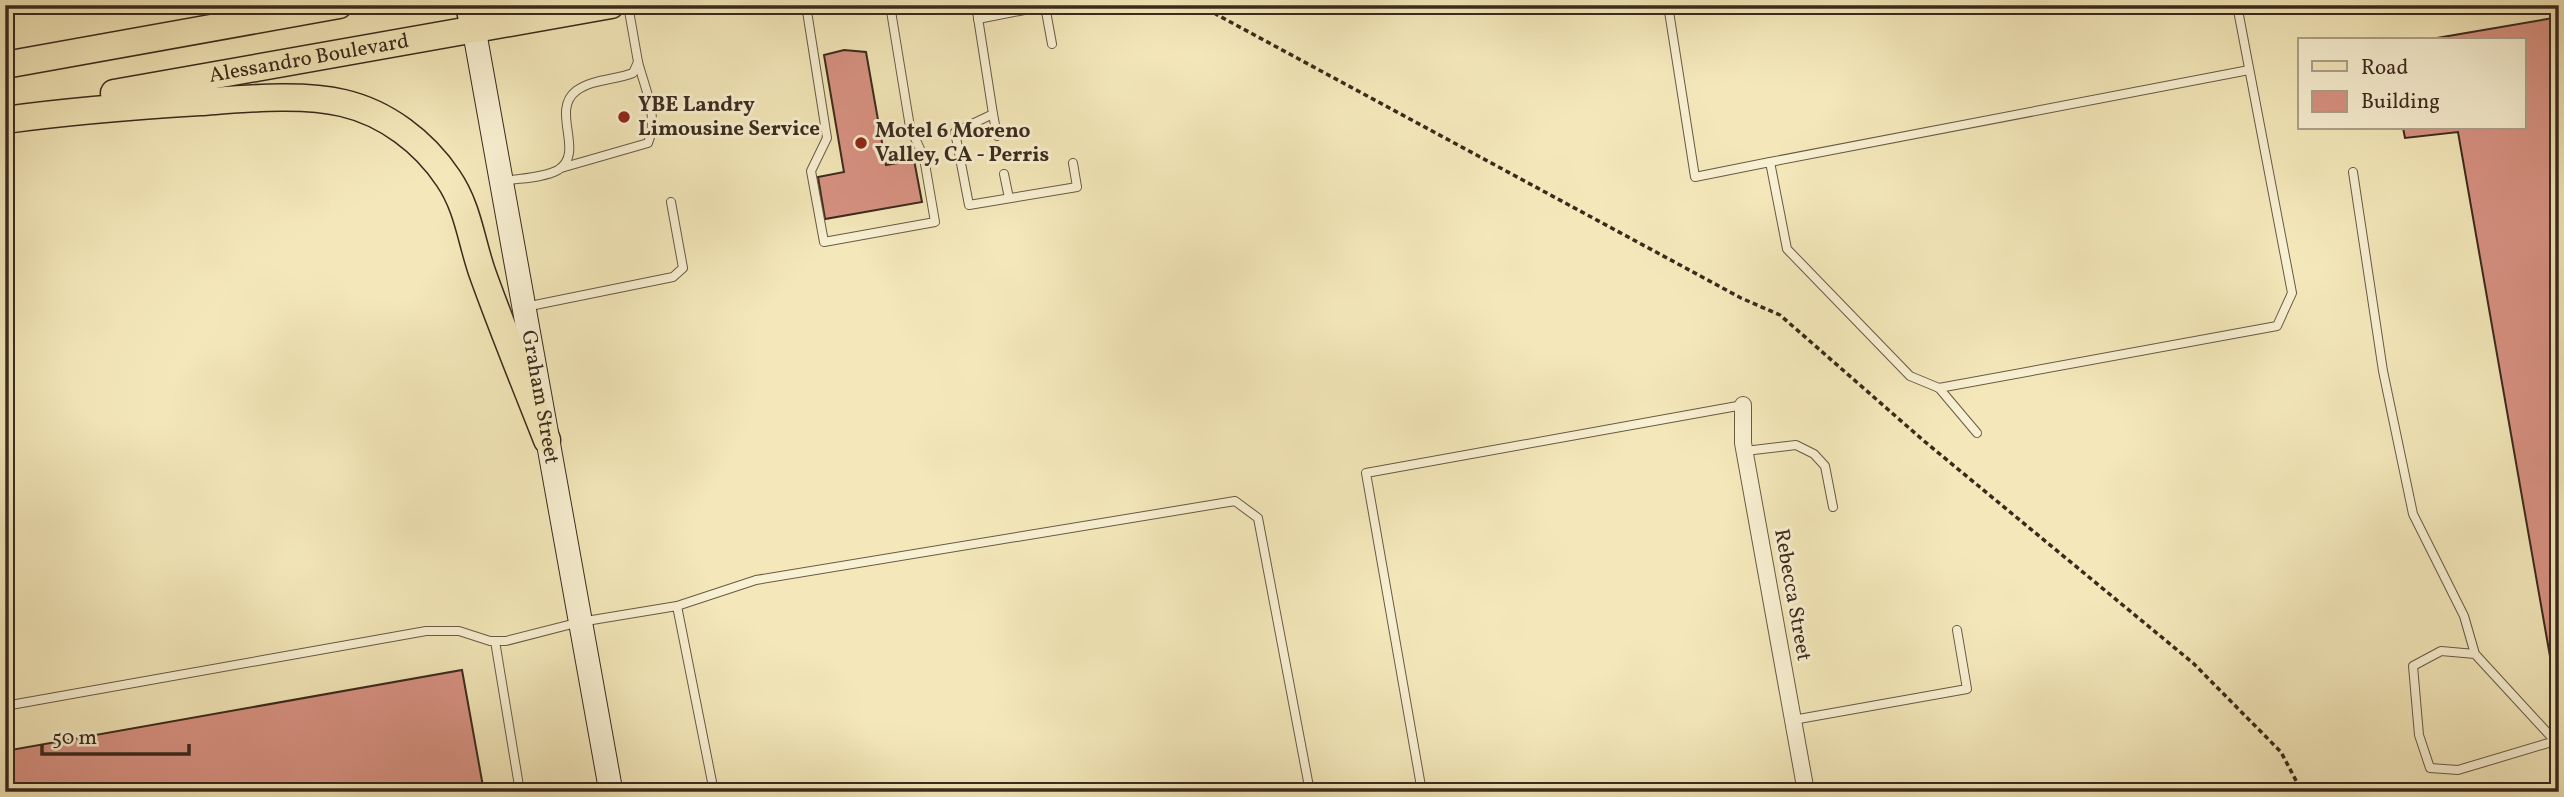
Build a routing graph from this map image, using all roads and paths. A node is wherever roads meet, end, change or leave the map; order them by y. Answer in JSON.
{"nodes":[{"id":1,"x":340,"y":5,"type":"edge"},
{"id":2,"x":611,"y":5,"type":"edge"},
{"id":3,"x":628,"y":5,"type":"edge"},
{"id":4,"x":806,"y":5,"type":"edge"},
{"id":5,"x":890,"y":5,"type":"edge"},
{"id":6,"x":975,"y":5,"type":"edge"},
{"id":7,"x":1199,"y":5,"type":"edge"},
{"id":8,"x":1668,"y":5,"type":"edge"},
{"id":9,"x":2237,"y":5,"type":"edge"},
{"id":10,"x":471,"y":17,"type":"edge"},
{"id":11,"x":978,"y":19,"type":"junction"},
{"id":12,"x":1052,"y":44,"type":"dead end"},
{"id":13,"x":638,"y":62,"type":"junction"},
{"id":14,"x":5,"y":65,"type":"edge"},
{"id":15,"x":2249,"y":69,"type":"junction"},
{"id":16,"x":5,"y":112,"type":"edge"},
{"id":17,"x":993,"y":114,"type":"junction"},
{"id":18,"x":5,"y":120,"type":"edge"},
{"id":19,"x":997,"y":136,"type":"dead end"},
{"id":20,"x":1770,"y":162,"type":"junction"},
{"id":21,"x":1073,"y":163,"type":"dead end"},
{"id":22,"x":561,"y":168,"type":"junction"},
{"id":23,"x":2353,"y":172,"type":"dead end"},
{"id":24,"x":1004,"y":174,"type":"dead end"},
{"id":25,"x":502,"y":182,"type":"junction"},
{"id":26,"x":1009,"y":198,"type":"junction"},
{"id":27,"x":671,"y":202,"type":"dead end"},
{"id":28,"x":524,"y":307,"type":"junction"},
{"id":29,"x":1939,"y":388,"type":"junction"},
{"id":30,"x":1743,"y":405,"type":"joint"},
{"id":31,"x":1977,"y":433,"type":"dead end"},
{"id":32,"x":547,"y":440,"type":"junction"},
{"id":33,"x":1745,"y":452,"type":"junction"},
{"id":34,"x":1833,"y":508,"type":"dead end"},
{"id":35,"x":677,"y":606,"type":"junction"},
{"id":36,"x":580,"y":622,"type":"junction"},
{"id":37,"x":1957,"y":630,"type":"dead end"},
{"id":38,"x":495,"y":641,"type":"junction"},
{"id":39,"x":2475,"y":654,"type":"junction"},
{"id":40,"x":5,"y":706,"type":"edge"},
{"id":41,"x":1793,"y":720,"type":"junction"},
{"id":42,"x":2557,"y":740,"type":"edge"},
{"id":43,"x":2559,"y":773,"type":"edge"},
{"id":44,"x":520,"y":792,"type":"edge"},
{"id":45,"x":611,"y":792,"type":"edge"},
{"id":46,"x":713,"y":792,"type":"edge"},
{"id":47,"x":1310,"y":792,"type":"edge"},
{"id":48,"x":1423,"y":792,"type":"edge"},
{"id":49,"x":1806,"y":792,"type":"edge"},
{"id":50,"x":2302,"y":792,"type":"edge"}],
"edges":[{"from":1,"to":14,"type":"main road"},
{"from":2,"to":10,"type":"main road","name":"Alessandro Boulevard"},
{"from":3,"to":13,"type":"lane"},
{"from":4,"to":5,"type":"lane"},
{"from":6,"to":11,"type":"lane"},
{"from":7,"to":50,"type":"path"},
{"from":8,"to":20,"type":"lane"},
{"from":9,"to":15,"type":"lane"},
{"from":10,"to":16,"type":"main road","name":"Alessandro Boulevard"},
{"from":10,"to":25,"type":"street","name":"Graham Street"},
{"from":11,"to":12,"type":"lane"},
{"from":11,"to":17,"type":"lane"},
{"from":13,"to":22,"type":"lane"},
{"from":13,"to":22,"type":"lane"},
{"from":15,"to":20,"type":"lane"},
{"from":15,"to":29,"type":"lane"},
{"from":17,"to":19,"type":"lane"},
{"from":17,"to":26,"type":"lane"},
{"from":18,"to":32,"type":"main road"},
{"from":20,"to":29,"type":"lane"},
{"from":21,"to":26,"type":"lane"},
{"from":22,"to":25,"type":"lane"},
{"from":23,"to":39,"type":"lane"},
{"from":24,"to":26,"type":"lane"},
{"from":25,"to":28,"type":"street","name":"Graham Street"},
{"from":27,"to":28,"type":"lane"},
{"from":28,"to":32,"type":"street","name":"Graham Street"},
{"from":29,"to":31,"type":"lane"},
{"from":30,"to":33,"type":"street","name":"Rebecca Street"},
{"from":30,"to":48,"type":"lane"},
{"from":32,"to":36,"type":"street","name":"Graham Street"},
{"from":33,"to":34,"type":"lane"},
{"from":33,"to":41,"type":"street","name":"Rebecca Street"},
{"from":35,"to":36,"type":"lane"},
{"from":35,"to":46,"type":"lane"},
{"from":35,"to":47,"type":"lane"},
{"from":36,"to":38,"type":"lane"},
{"from":36,"to":45,"type":"street","name":"Graham Street"},
{"from":37,"to":41,"type":"lane"},
{"from":38,"to":40,"type":"lane"},
{"from":38,"to":44,"type":"lane"},
{"from":39,"to":42,"type":"lane"},
{"from":39,"to":42,"type":"lane"},
{"from":41,"to":49,"type":"street","name":"Rebecca Street"},
{"from":42,"to":43,"type":"lane"}]}
